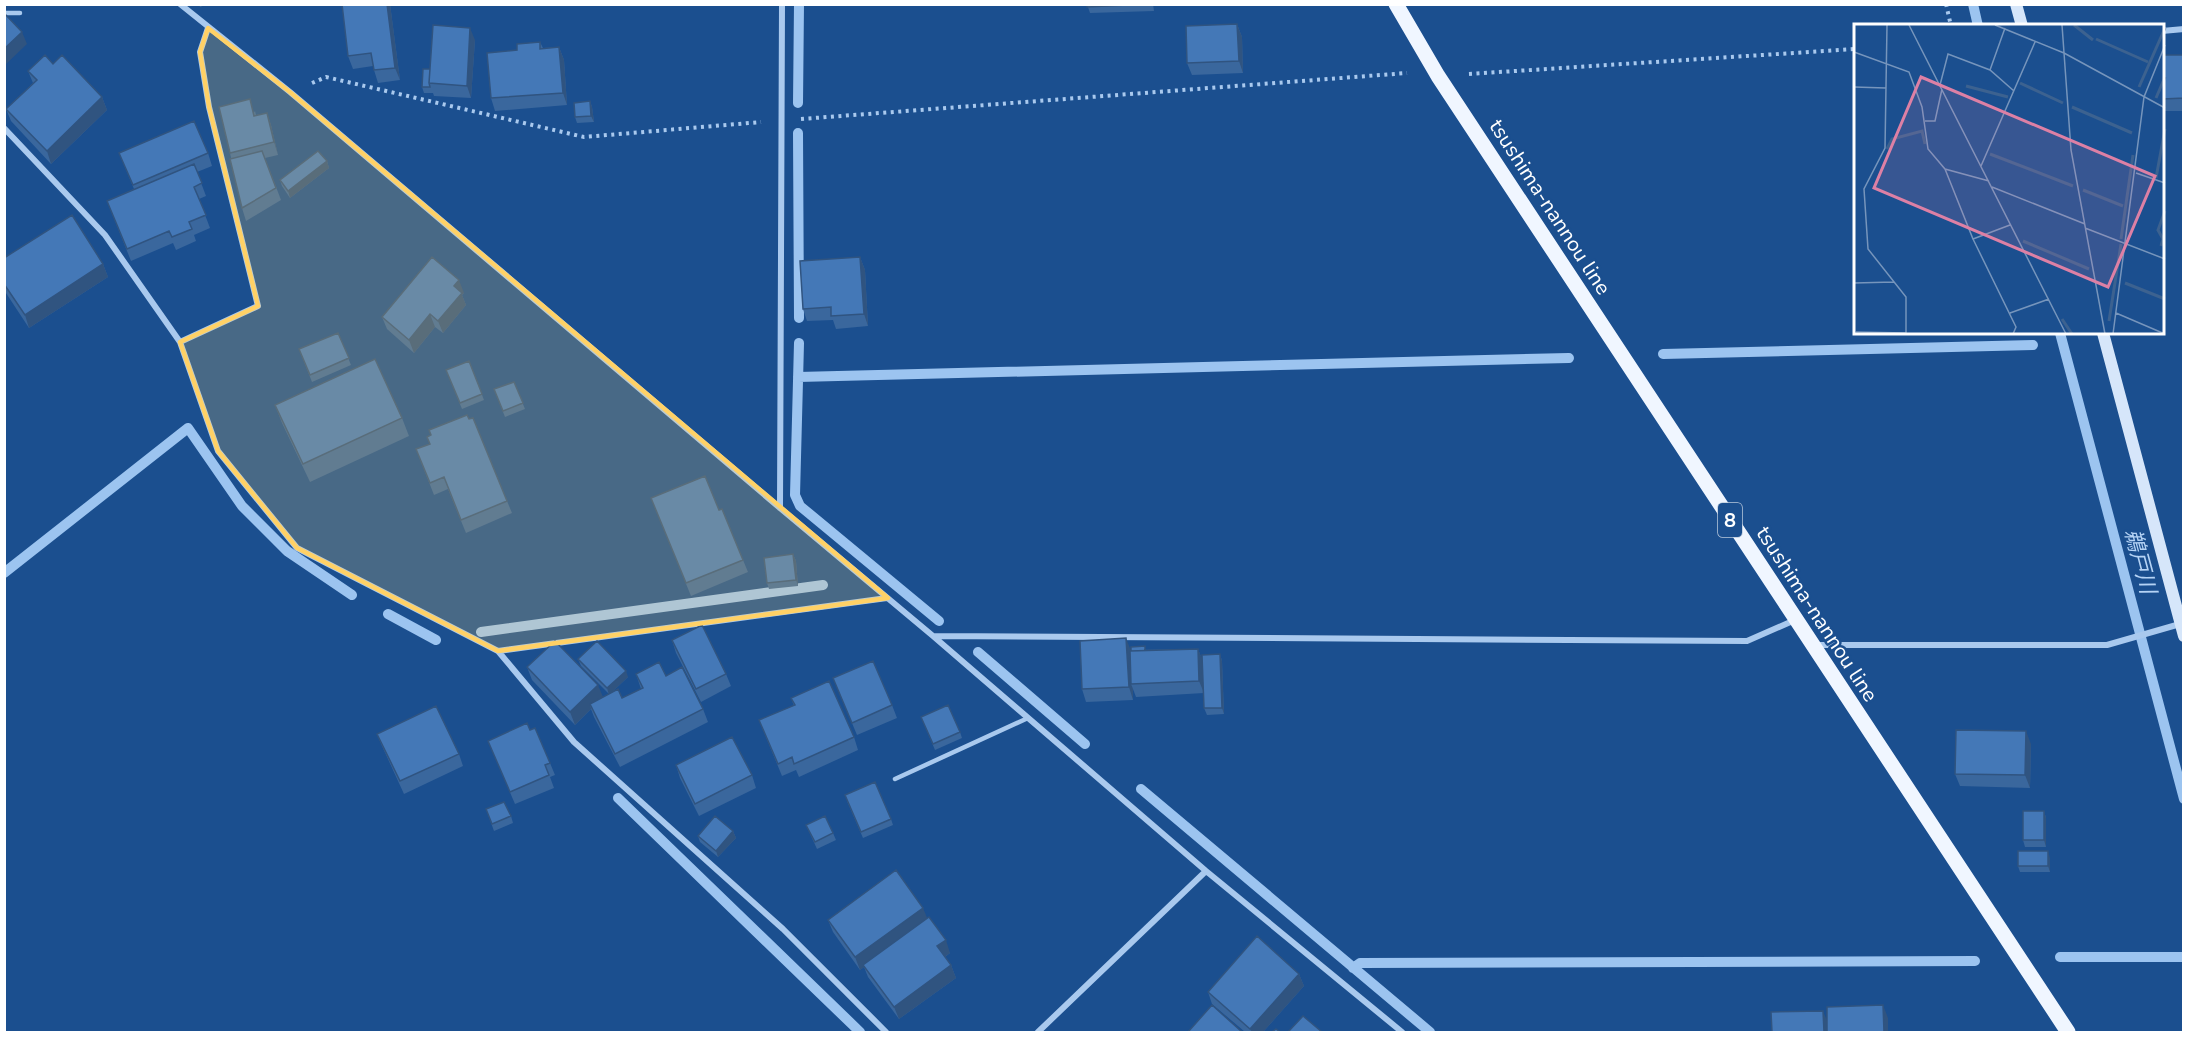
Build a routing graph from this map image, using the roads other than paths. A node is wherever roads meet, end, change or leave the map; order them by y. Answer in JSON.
{"nodes":[{"id":1,"x":180,"y":4,"type":"edge"},
{"id":2,"x":782,"y":4,"type":"edge"},
{"id":3,"x":1396,"y":4,"type":"edge"},
{"id":4,"x":2016,"y":4,"type":"edge"},
{"id":5,"x":20,"y":13,"type":"dead end"},
{"id":6,"x":4,"y":14,"type":"edge"},
{"id":7,"x":2021,"y":24,"type":"edge"},
{"id":8,"x":208,"y":28,"type":"junction"},
{"id":9,"x":2184,"y":29,"type":"edge"},
{"id":10,"x":2164,"y":31,"type":"edge"},
{"id":11,"x":4,"y":128,"type":"edge"},
{"id":12,"x":2103,"y":334,"type":"edge"},
{"id":13,"x":180,"y":342,"type":"junction"},
{"id":14,"x":780,"y":508,"type":"junction"},
{"id":15,"x":888,"y":598,"type":"junction"},
{"id":16,"x":1795,"y":620,"type":"junction"},
{"id":17,"x":2182,"y":628,"type":"edge"},
{"id":18,"x":933,"y":636,"type":"junction"},
{"id":19,"x":1812,"y":645,"type":"junction"},
{"id":20,"x":498,"y":651,"type":"junction"},
{"id":21,"x":1028,"y":718,"type":"junction"},
{"id":22,"x":895,"y":779,"type":"dead end"},
{"id":23,"x":1206,"y":871,"type":"junction"},
{"id":24,"x":886,"y":1032,"type":"edge"},
{"id":25,"x":1038,"y":1032,"type":"edge"},
{"id":26,"x":1402,"y":1032,"type":"edge"},
{"id":27,"x":2068,"y":1032,"type":"edge"}],
"edges":[{"from":1,"to":8,"type":"street"},
{"from":2,"to":14,"type":"street"},
{"from":3,"to":16,"type":"main road","name":"tsushima-nannou line","number":"8"},
{"from":4,"to":7,"type":"street"},
{"from":5,"to":6,"type":"lane"},
{"from":8,"to":13,"type":"street"},
{"from":8,"to":14,"type":"street"},
{"from":9,"to":10,"type":"street"},
{"from":11,"to":13,"type":"street"},
{"from":12,"to":17,"type":"street"},
{"from":13,"to":20,"type":"street"},
{"from":14,"to":15,"type":"street"},
{"from":15,"to":18,"type":"street"},
{"from":15,"to":20,"type":"street"},
{"from":16,"to":18,"type":"street"},
{"from":16,"to":19,"type":"main road","name":"tsushima-nannou line","number":"8"},
{"from":17,"to":19,"type":"street"},
{"from":18,"to":21,"type":"street"},
{"from":19,"to":27,"type":"main road","name":"tsushima-nannou line","number":"8"},
{"from":20,"to":24,"type":"street"},
{"from":21,"to":22,"type":"lane"},
{"from":21,"to":23,"type":"street"},
{"from":23,"to":25,"type":"street"},
{"from":23,"to":26,"type":"street"}]}
